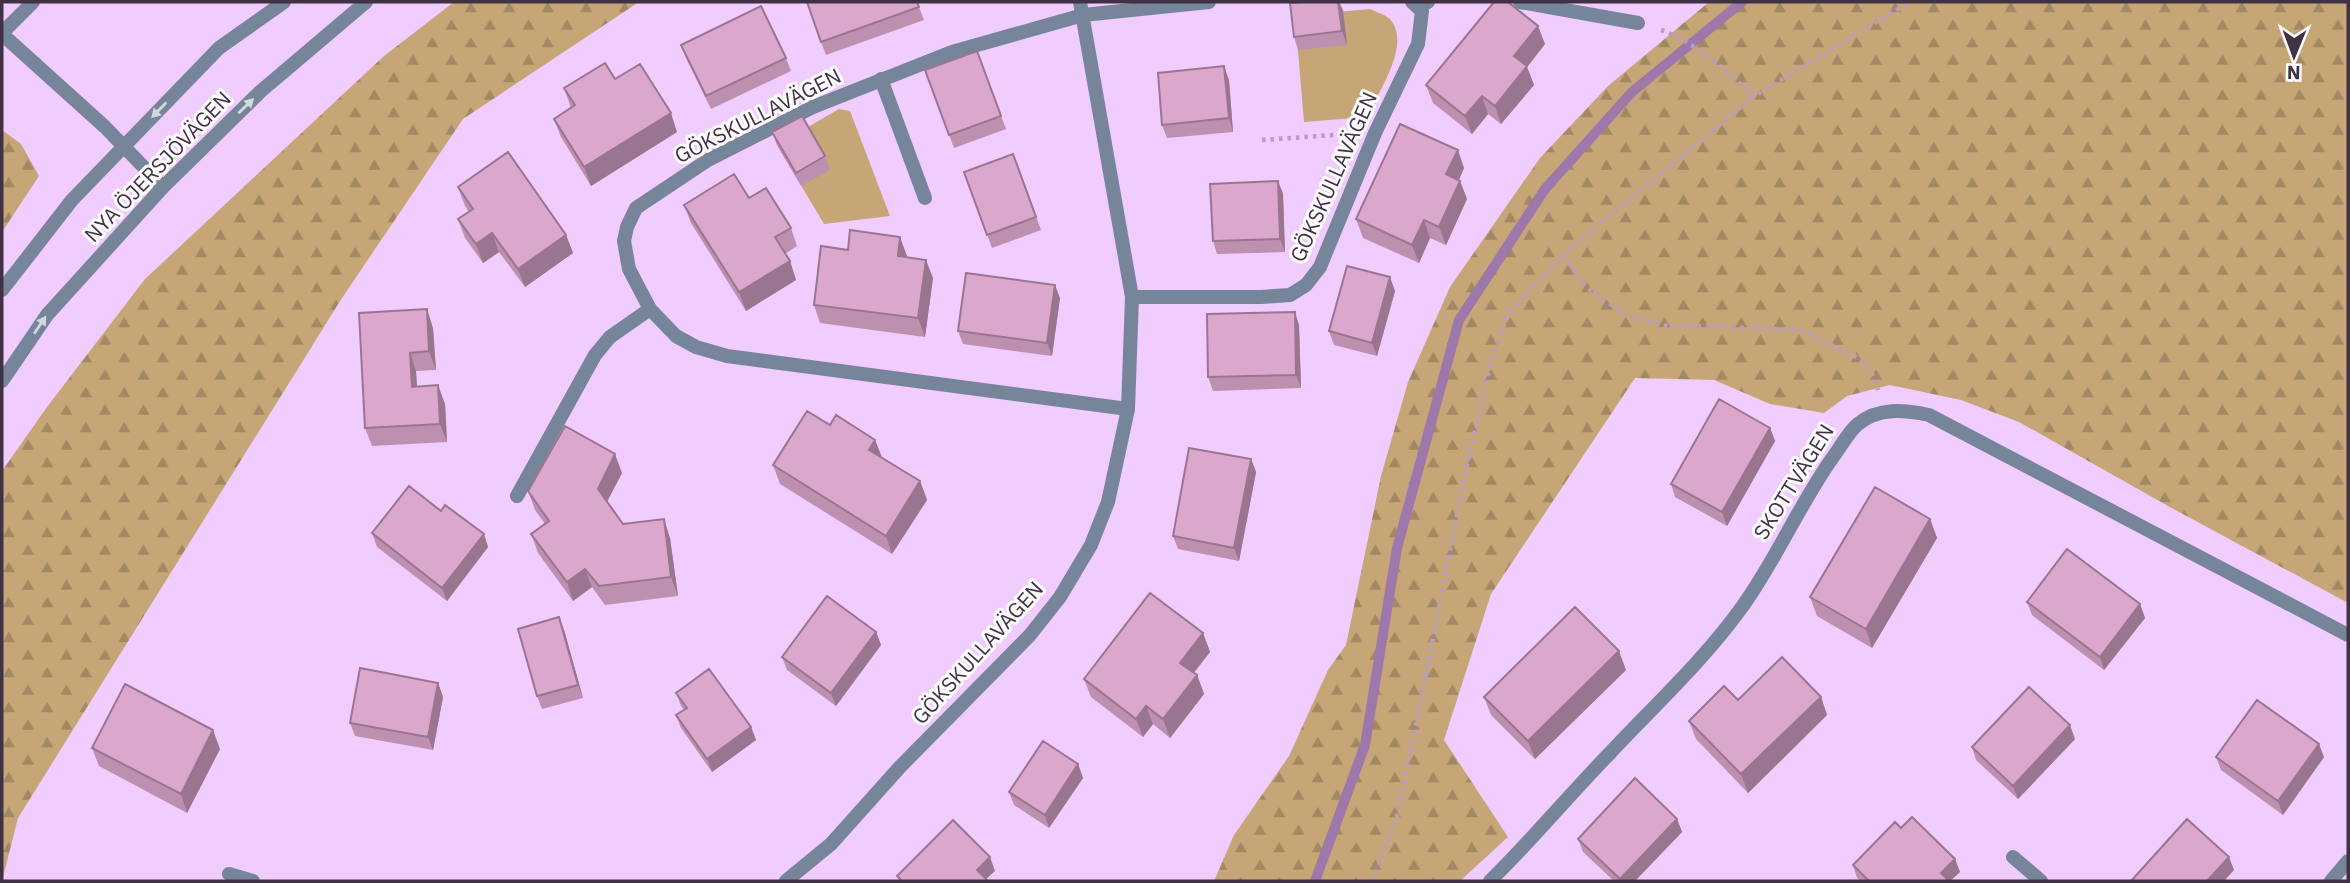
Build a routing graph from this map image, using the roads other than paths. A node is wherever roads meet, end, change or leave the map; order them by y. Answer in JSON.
{"nodes":[{"id":1,"x":33,"y":2,"type":"edge"},
{"id":2,"x":285,"y":2,"type":"edge"},
{"id":3,"x":366,"y":2,"type":"edge"},
{"id":4,"x":1209,"y":2,"type":"edge"},
{"id":5,"x":1520,"y":2,"type":"edge"},
{"id":6,"x":1419,"y":3,"type":"edge"},
{"id":7,"x":1081,"y":8,"type":"edge"},
{"id":8,"x":1638,"y":23,"type":"dead end"},
{"id":9,"x":2,"y":33,"type":"edge"},
{"id":10,"x":881,"y":79,"type":"junction"},
{"id":11,"x":124,"y":146,"type":"junction"},
{"id":12,"x":163,"y":187,"type":"junction"},
{"id":13,"x":925,"y":198,"type":"dead end"},
{"id":14,"x":2,"y":290,"type":"edge"},
{"id":15,"x":1132,"y":296,"type":"junction"},
{"id":16,"x":650,"y":309,"type":"junction"},
{"id":17,"x":2,"y":381,"type":"edge"},
{"id":18,"x":1128,"y":409,"type":"junction"},
{"id":19,"x":517,"y":496,"type":"dead end"},
{"id":20,"x":2348,"y":635,"type":"edge"},
{"id":21,"x":2013,"y":857,"type":"dead end"},
{"id":22,"x":2348,"y":861,"type":"edge"},
{"id":23,"x":229,"y":874,"type":"dead end"},
{"id":24,"x":253,"y":881,"type":"edge"},
{"id":25,"x":786,"y":881,"type":"edge"},
{"id":26,"x":1490,"y":881,"type":"edge"},
{"id":27,"x":2040,"y":881,"type":"edge"},
{"id":28,"x":2331,"y":881,"type":"edge"}],
"edges":[{"from":1,"to":9,"type":"street"},
{"from":2,"to":11,"type":"street","name":"NYA ÖJERSJÖVÄGEN","one_way":true},
{"from":12,"to":3,"type":"street","name":"NYA ÖJERSJÖVÄGEN","one_way":true},
{"from":4,"to":7,"type":"street","name":"GÖKSKULLAVÄGEN"},
{"from":5,"to":8,"type":"street"},
{"from":6,"to":15,"type":"street","name":"GÖKSKULLAVÄGEN"},
{"from":7,"to":10,"type":"street","name":"GÖKSKULLAVÄGEN"},
{"from":7,"to":15,"type":"street","name":"GÖKSKULLAVÄGEN"},
{"from":9,"to":11,"type":"street"},
{"from":10,"to":13,"type":"street"},
{"from":10,"to":16,"type":"street","name":"GÖKSKULLAVÄGEN"},
{"from":11,"to":12,"type":"street"},
{"from":11,"to":14,"type":"street","name":"NYA ÖJERSJÖVÄGEN"},
{"from":17,"to":12,"type":"street","name":"NYA ÖJERSJÖVÄGEN","one_way":true},
{"from":15,"to":18,"type":"street","name":"GÖKSKULLAVÄGEN"},
{"from":16,"to":18,"type":"street","name":"GÖKSKULLAVÄGEN"},
{"from":16,"to":19,"type":"street"},
{"from":18,"to":25,"type":"street","name":"GÖKSKULLAVÄGEN"},
{"from":20,"to":26,"type":"street","name":"SKOTTVÄGEN"},
{"from":21,"to":27,"type":"street"},
{"from":22,"to":28,"type":"street"},
{"from":23,"to":24,"type":"street"}]}
